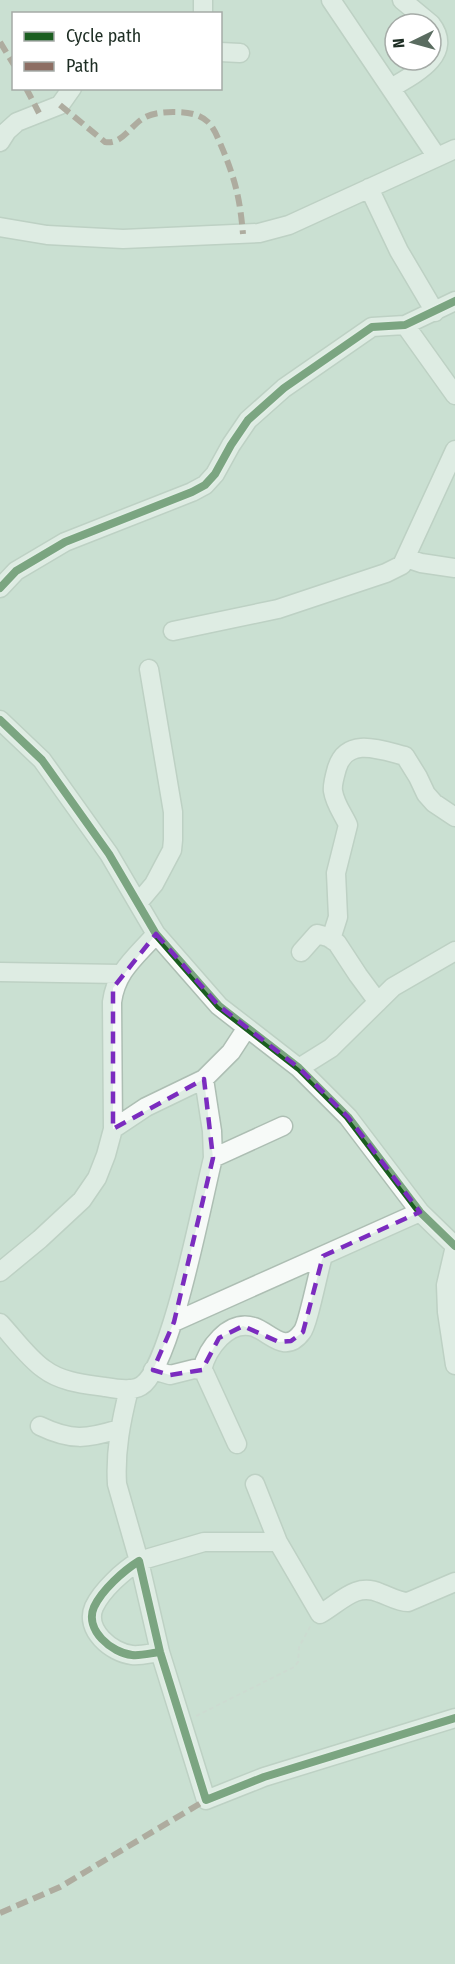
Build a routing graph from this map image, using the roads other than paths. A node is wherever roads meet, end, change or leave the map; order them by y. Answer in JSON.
{"nodes":[{"id":1,"x":331,"y":0,"type":"edge"},
{"id":2,"x":402,"y":0,"type":"edge"},
{"id":3,"x":416,"y":12,"type":"edge"},
{"id":4,"x":222,"y":52,"type":"edge"},
{"id":5,"x":240,"y":52,"type":"dead end"},
{"id":6,"x":418,"y":72,"type":"edge"},
{"id":7,"x":391,"y":88,"type":"junction"},
{"id":8,"x":71,"y":90,"type":"edge"},
{"id":9,"x":0,"y":142,"type":"edge"},
{"id":10,"x":455,"y":149,"type":"edge"},
{"id":11,"x":437,"y":157,"type":"junction"},
{"id":12,"x":369,"y":188,"type":"junction"},
{"id":13,"x":0,"y":227,"type":"edge"},
{"id":14,"x":455,"y":301,"type":"edge"},
{"id":15,"x":435,"y":312,"type":"junction"},
{"id":16,"x":405,"y":325,"type":"junction"},
{"id":17,"x":455,"y":395,"type":"edge"},
{"id":18,"x":455,"y":450,"type":"edge"},
{"id":19,"x":406,"y":558,"type":"junction"},
{"id":20,"x":455,"y":568,"type":"edge"},
{"id":21,"x":0,"y":588,"type":"edge"},
{"id":22,"x":173,"y":631,"type":"dead end"},
{"id":23,"x":149,"y":669,"type":"dead end"},
{"id":24,"x":0,"y":720,"type":"edge"},
{"id":25,"x":455,"y":817,"type":"edge"},
{"id":26,"x":138,"y":903,"type":"junction"},
{"id":27,"x":156,"y":934,"type":"junction"},
{"id":28,"x":331,"y":939,"type":"junction"},
{"id":29,"x":455,"y":951,"type":"edge"},
{"id":30,"x":301,"y":952,"type":"dead end"},
{"id":31,"x":0,"y":972,"type":"edge"},
{"id":32,"x":120,"y":974,"type":"junction"},
{"id":33,"x":378,"y":1002,"type":"junction"},
{"id":34,"x":246,"y":1029,"type":"junction"},
{"id":35,"x":299,"y":1068,"type":"junction"},
{"id":36,"x":204,"y":1079,"type":"junction"},
{"id":37,"x":283,"y":1126,"type":"dead end"},
{"id":38,"x":113,"y":1128,"type":"junction"},
{"id":39,"x":213,"y":1158,"type":"junction"},
{"id":40,"x":420,"y":1212,"type":"junction"},
{"id":41,"x":455,"y":1246,"type":"edge"},
{"id":42,"x":323,"y":1256,"type":"junction"},
{"id":43,"x":0,"y":1272,"type":"edge"},
{"id":44,"x":174,"y":1322,"type":"junction"},
{"id":45,"x":0,"y":1323,"type":"edge"},
{"id":46,"x":455,"y":1365,"type":"edge"},
{"id":47,"x":153,"y":1370,"type":"junction"},
{"id":48,"x":202,"y":1370,"type":"junction"},
{"id":49,"x":129,"y":1389,"type":"junction"},
{"id":50,"x":40,"y":1426,"type":"dead end"},
{"id":51,"x":119,"y":1429,"type":"junction"},
{"id":52,"x":237,"y":1444,"type":"dead end"},
{"id":53,"x":255,"y":1484,"type":"dead end"},
{"id":54,"x":278,"y":1542,"type":"junction"},
{"id":55,"x":139,"y":1561,"type":"junction"},
{"id":56,"x":455,"y":1582,"type":"edge"},
{"id":57,"x":160,"y":1652,"type":"junction"},
{"id":58,"x":455,"y":1718,"type":"edge"}],
"edges":[{"from":1,"to":7,"type":"street"},
{"from":2,"to":3,"type":"street"},
{"from":4,"to":5,"type":"street"},
{"from":6,"to":7,"type":"street"},
{"from":7,"to":11,"type":"street"},
{"from":8,"to":9,"type":"street"},
{"from":10,"to":11,"type":"street"},
{"from":11,"to":12,"type":"street"},
{"from":12,"to":13,"type":"street"},
{"from":12,"to":15,"type":"street"},
{"from":14,"to":15,"type":"street"},
{"from":15,"to":16,"type":"street"},
{"from":16,"to":17,"type":"street"},
{"from":16,"to":21,"type":"street"},
{"from":18,"to":19,"type":"street"},
{"from":19,"to":20,"type":"street"},
{"from":19,"to":22,"type":"street"},
{"from":23,"to":26,"type":"street"},
{"from":24,"to":26,"type":"street"},
{"from":25,"to":28,"type":"street"},
{"from":26,"to":27,"type":"street"},
{"from":27,"to":32,"type":"street"},
{"from":27,"to":34,"type":"street"},
{"from":28,"to":30,"type":"street"},
{"from":28,"to":33,"type":"street"},
{"from":29,"to":33,"type":"street"},
{"from":31,"to":32,"type":"street"},
{"from":32,"to":38,"type":"street"},
{"from":33,"to":35,"type":"street"},
{"from":34,"to":35,"type":"street"},
{"from":34,"to":36,"type":"street"},
{"from":35,"to":40,"type":"street"},
{"from":36,"to":38,"type":"street"},
{"from":36,"to":39,"type":"street"},
{"from":37,"to":39,"type":"street"},
{"from":38,"to":43,"type":"street"},
{"from":39,"to":44,"type":"street"},
{"from":40,"to":41,"type":"street"},
{"from":40,"to":42,"type":"street"},
{"from":41,"to":46,"type":"street"},
{"from":42,"to":44,"type":"street"},
{"from":42,"to":48,"type":"street"},
{"from":44,"to":47,"type":"street"},
{"from":45,"to":49,"type":"street"},
{"from":47,"to":48,"type":"street"},
{"from":47,"to":49,"type":"street"},
{"from":48,"to":52,"type":"street"},
{"from":49,"to":51,"type":"street"},
{"from":50,"to":51,"type":"street"},
{"from":51,"to":55,"type":"street"},
{"from":53,"to":54,"type":"street"},
{"from":54,"to":55,"type":"street"},
{"from":54,"to":56,"type":"street"},
{"from":55,"to":57,"type":"street"},
{"from":55,"to":57,"type":"street"},
{"from":57,"to":58,"type":"street"}]}
